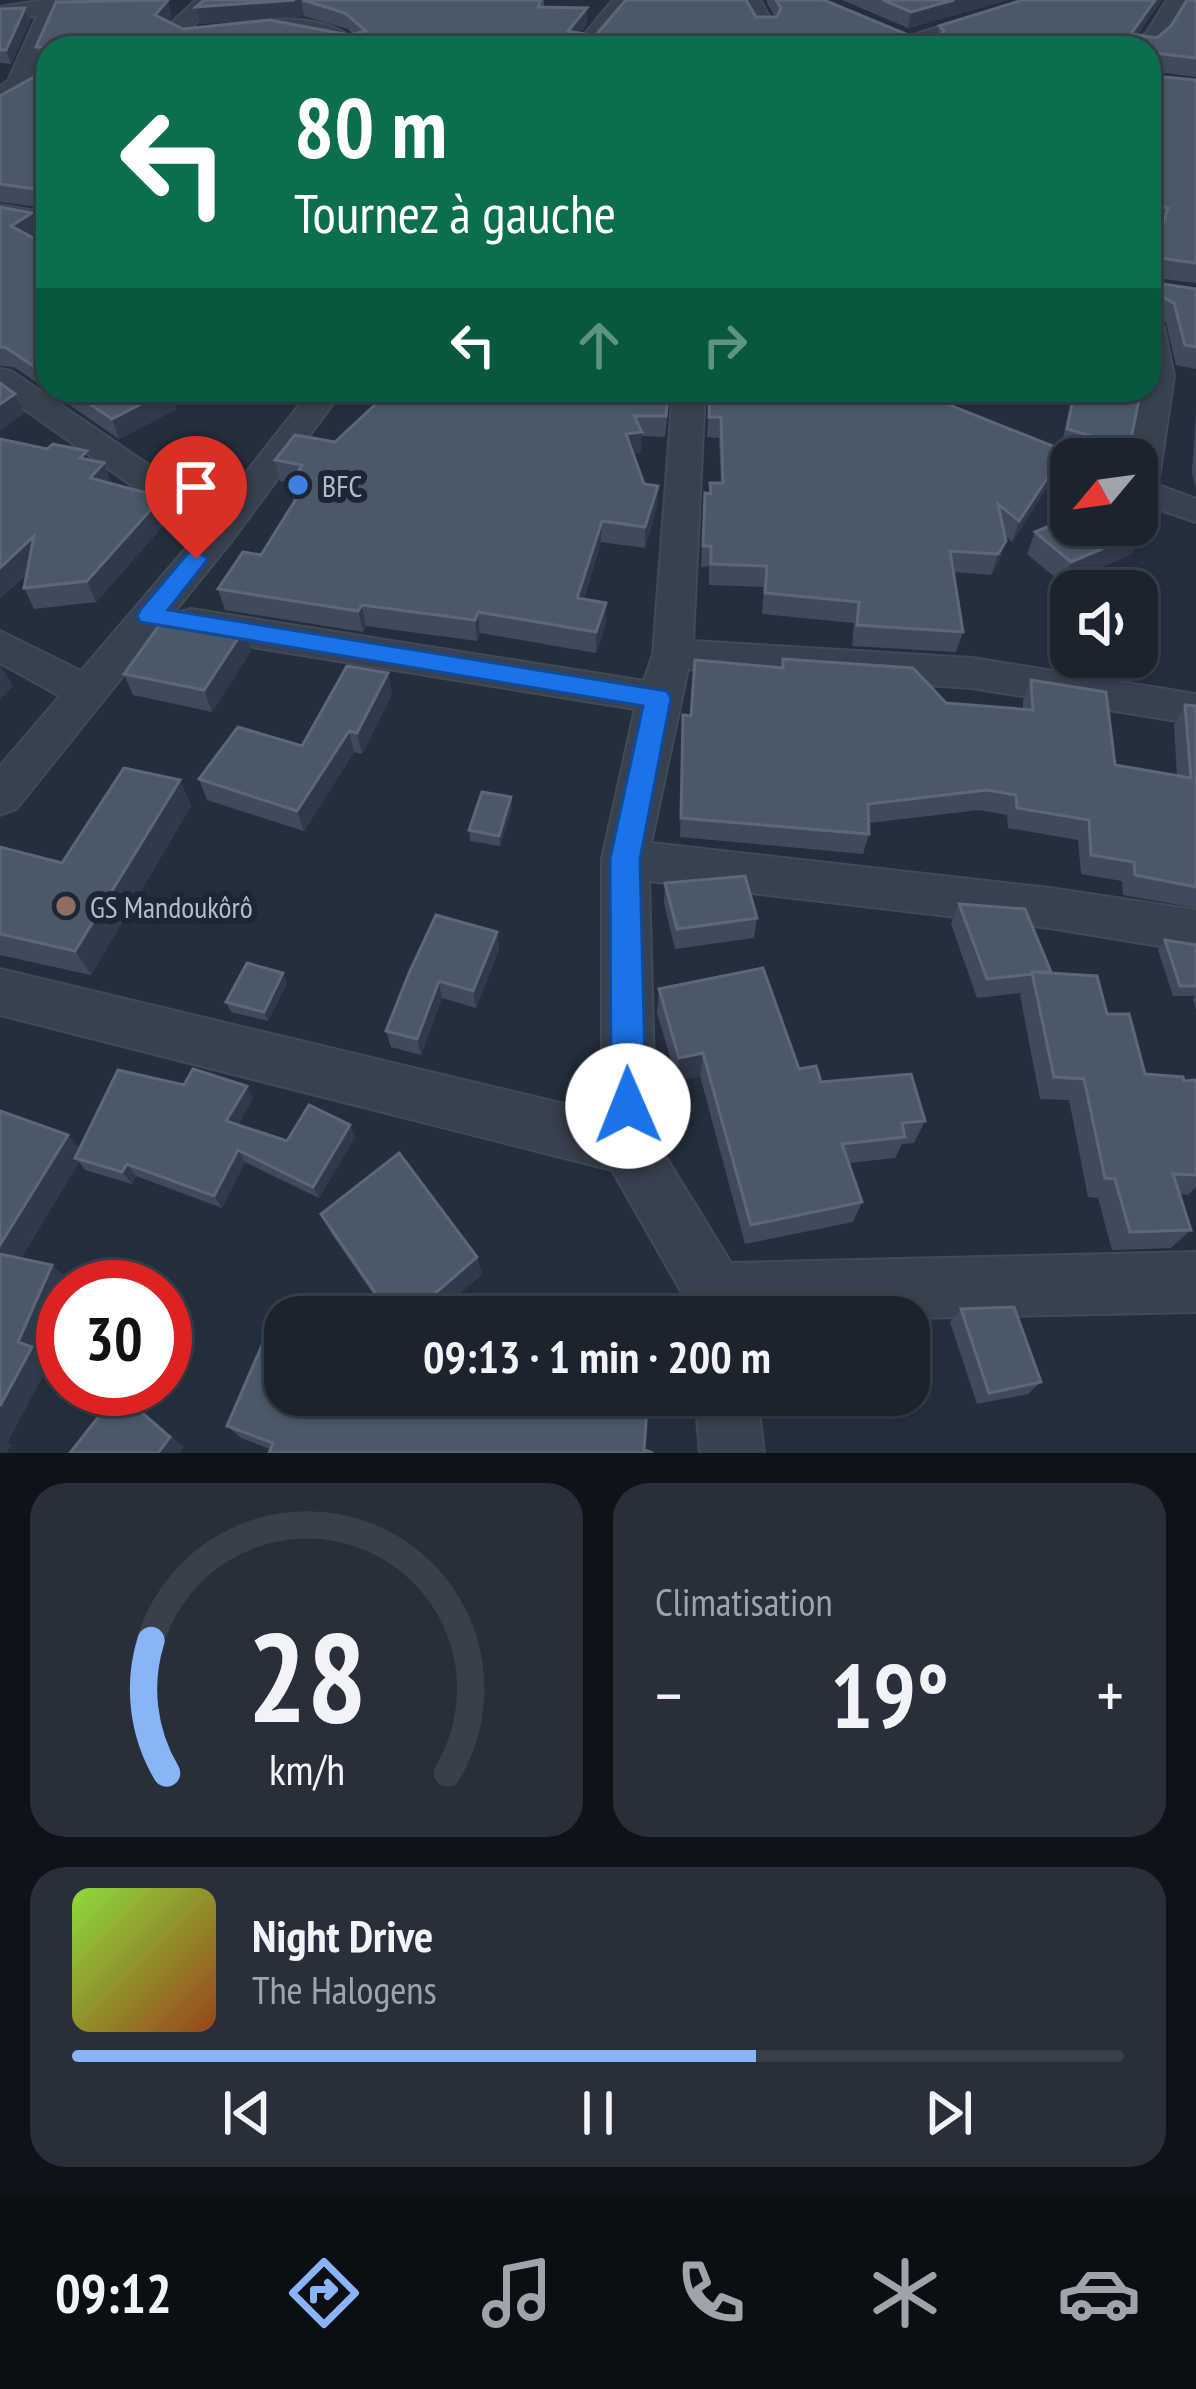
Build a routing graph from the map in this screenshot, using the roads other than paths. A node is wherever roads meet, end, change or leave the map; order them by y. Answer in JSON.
{"nodes":[{"id":1,"x":623,"y":0,"type":"edge"},
{"id":2,"x":750,"y":0,"type":"edge"},
{"id":3,"x":1046,"y":0,"type":"edge"},
{"id":4,"x":1177,"y":0,"type":"edge"},
{"id":5,"x":203,"y":3,"type":"edge"},
{"id":6,"x":52,"y":4,"type":"edge"},
{"id":7,"x":124,"y":4,"type":"edge"},
{"id":8,"x":164,"y":4,"type":"edge"},
{"id":9,"x":0,"y":14,"type":"edge"},
{"id":10,"x":765,"y":27,"type":"edge"},
{"id":11,"x":38,"y":36,"type":"edge"},
{"id":12,"x":337,"y":36,"type":"edge"},
{"id":13,"x":594,"y":36,"type":"edge"},
{"id":14,"x":920,"y":36,"type":"edge"},
{"id":15,"x":1155,"y":36,"type":"edge"},
{"id":16,"x":36,"y":41,"type":"edge"},
{"id":17,"x":0,"y":96,"type":"edge"},
{"id":18,"x":0,"y":213,"type":"edge"},
{"id":19,"x":36,"y":214,"type":"edge"},
{"id":20,"x":0,"y":378,"type":"edge"},
{"id":21,"x":318,"y":402,"type":"edge"},
{"id":22,"x":688,"y":402,"type":"edge"},
{"id":23,"x":1154,"y":402,"type":"edge"},
{"id":24,"x":1148,"y":438,"type":"edge"},
{"id":25,"x":1158,"y":497,"type":"edge"},
{"id":26,"x":1196,"y":511,"type":"edge"},
{"id":27,"x":220,"y":530,"type":"junction"},
{"id":28,"x":149,"y":616,"type":"junction"},
{"id":29,"x":0,"y":645,"type":"edge"},
{"id":30,"x":673,"y":655,"type":"junction"},
{"id":31,"x":87,"y":692,"type":"junction"},
{"id":32,"x":658,"y":698,"type":"junction"},
{"id":33,"x":1196,"y":709,"type":"edge"},
{"id":34,"x":0,"y":797,"type":"edge"},
{"id":35,"x":625,"y":859,"type":"junction"},
{"id":36,"x":1196,"y":931,"type":"edge"},
{"id":37,"x":0,"y":992,"type":"edge"},
{"id":38,"x":628,"y":1147,"type":"junction"},
{"id":39,"x":1196,"y":1282,"type":"edge"},
{"id":40,"x":711,"y":1296,"type":"edge"},
{"id":41,"x":904,"y":1296,"type":"edge"},
{"id":42,"x":728,"y":1416,"type":"edge"},
{"id":43,"x":732,"y":1453,"type":"edge"}],
"edges":[{"from":1,"to":13,"type":"street"},
{"from":2,"to":10,"type":"street"},
{"from":3,"to":14,"type":"street"},
{"from":4,"to":15,"type":"street"},
{"from":5,"to":8,"type":"street"},
{"from":5,"to":12,"type":"street"},
{"from":6,"to":7,"type":"street"},
{"from":6,"to":9,"type":"street"},
{"from":6,"to":11,"type":"street"},
{"from":16,"to":17,"type":"street"},
{"from":18,"to":19,"type":"street"},
{"from":20,"to":27,"type":"street"},
{"from":21,"to":27,"type":"street"},
{"from":22,"to":30,"type":"street"},
{"from":23,"to":24,"type":"street"},
{"from":25,"to":26,"type":"street"},
{"from":27,"to":28,"type":"street"},
{"from":28,"to":31,"type":"street"},
{"from":28,"to":32,"type":"street"},
{"from":29,"to":31,"type":"street"},
{"from":30,"to":32,"type":"street"},
{"from":30,"to":33,"type":"street"},
{"from":31,"to":34,"type":"street"},
{"from":32,"to":35,"type":"street"},
{"from":35,"to":36,"type":"street"},
{"from":35,"to":38,"type":"street"},
{"from":37,"to":38,"type":"street"},
{"from":38,"to":40,"type":"street"},
{"from":39,"to":41,"type":"street"},
{"from":42,"to":43,"type":"street"}]}
